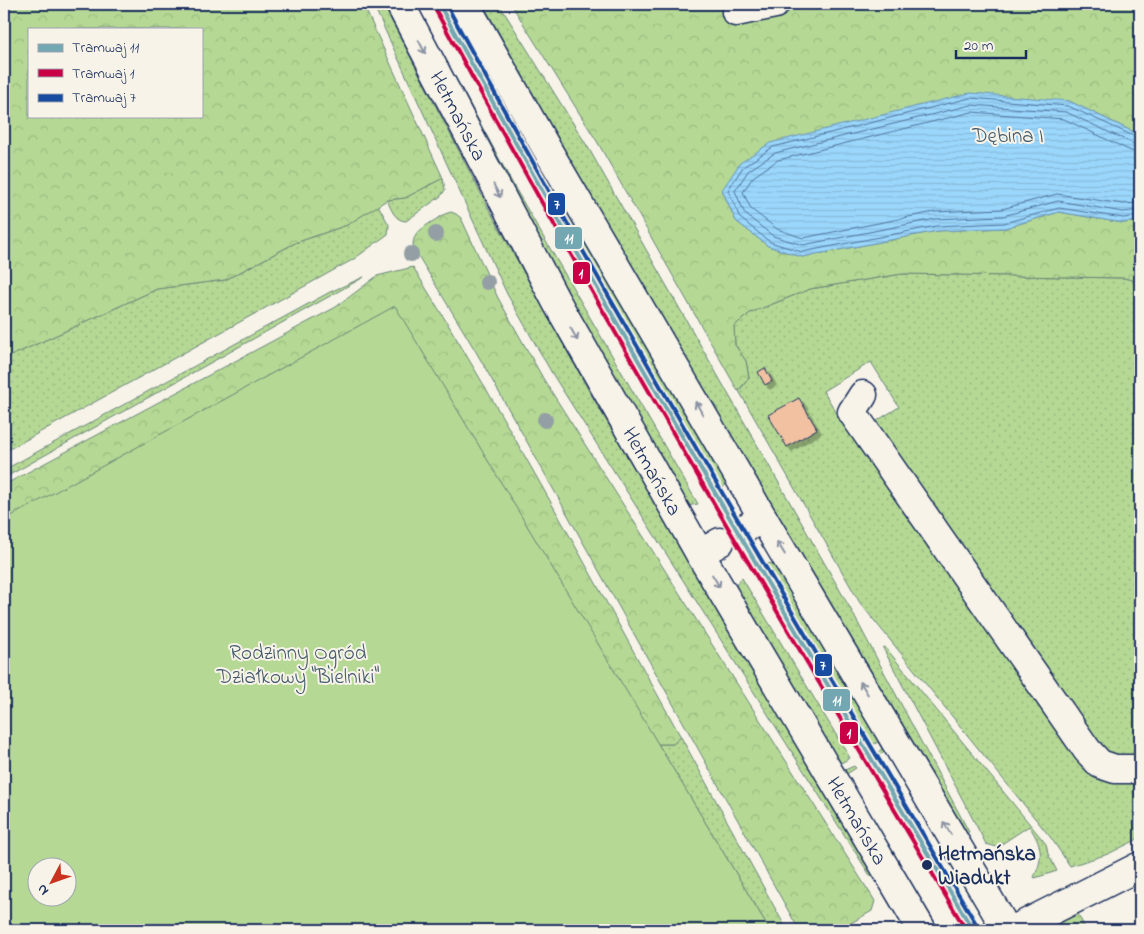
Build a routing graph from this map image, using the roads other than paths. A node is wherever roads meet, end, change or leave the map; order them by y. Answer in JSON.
{"nodes":[{"id":1,"x":400,"y":4,"type":"edge"},
{"id":2,"x":465,"y":4,"type":"edge"},
{"id":3,"x":775,"y":4,"type":"edge"},
{"id":4,"x":736,"y":12,"type":"dead end"},
{"id":5,"x":863,"y":396,"type":"dead end"},
{"id":6,"x":731,"y":536,"type":"junction"},
{"id":7,"x":1140,"y":769,"type":"edge"},
{"id":8,"x":1140,"y":866,"type":"edge"},
{"id":9,"x":922,"y":930,"type":"edge"},
{"id":10,"x":1008,"y":930,"type":"edge"},
{"id":11,"x":1013,"y":930,"type":"edge"}],
"edges":[{"from":1,"to":6,"type":"main road","name":"Hetmańska","one_way":true},
{"from":6,"to":2,"type":"main road","name":"Hetmańska","one_way":true},
{"from":3,"to":4,"type":"main road"},
{"from":5,"to":7,"type":"main road"},
{"from":6,"to":9,"type":"main road","name":"Hetmańska","one_way":true},
{"from":10,"to":6,"type":"main road","name":"Hetmańska","one_way":true},
{"from":8,"to":11,"type":"main road"}]}
